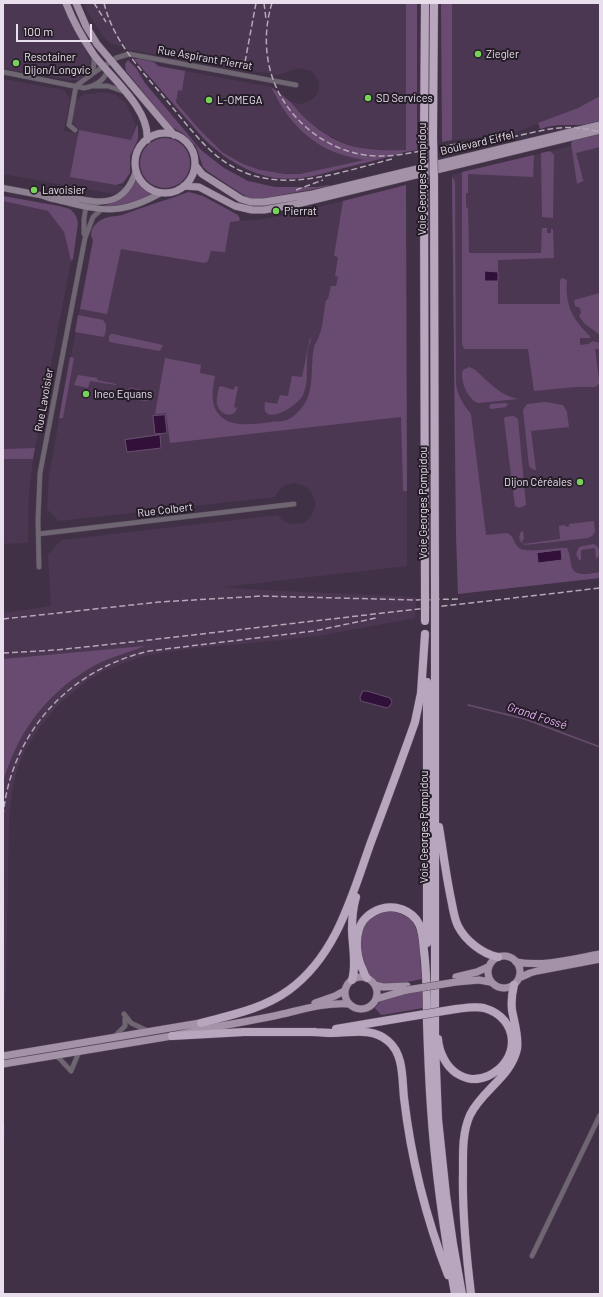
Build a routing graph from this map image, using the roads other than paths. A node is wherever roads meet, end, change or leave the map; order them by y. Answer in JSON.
{"nodes":[{"id":1,"x":66,"y":3,"type":"edge"},
{"id":2,"x":76,"y":3,"type":"edge"},
{"id":3,"x":425,"y":3,"type":"edge"},
{"id":4,"x":434,"y":3,"type":"edge"},
{"id":5,"x":94,"y":54,"type":"junction"},
{"id":6,"x":111,"y":62,"type":"junction"},
{"id":7,"x":106,"y":69,"type":"junction"},
{"id":8,"x":3,"y":72,"type":"edge"},
{"id":9,"x":92,"y":74,"type":"junction"},
{"id":10,"x":296,"y":85,"type":"dead end"},
{"id":11,"x":76,"y":86,"type":"junction"},
{"id":12,"x":94,"y":86,"type":"junction"},
{"id":13,"x":126,"y":93,"type":"junction"},
{"id":14,"x":600,"y":125,"type":"edge"},
{"id":15,"x":75,"y":130,"type":"dead end"},
{"id":16,"x":600,"y":130,"type":"edge"},
{"id":17,"x":174,"y":135,"type":"junction"},
{"id":18,"x":147,"y":140,"type":"junction"},
{"id":19,"x":195,"y":166,"type":"junction"},
{"id":20,"x":136,"y":171,"type":"junction"},
{"id":21,"x":184,"y":186,"type":"junction"},
{"id":22,"x":3,"y":188,"type":"edge"},
{"id":23,"x":161,"y":193,"type":"junction"},
{"id":24,"x":40,"y":195,"type":"junction"},
{"id":25,"x":86,"y":206,"type":"junction"},
{"id":26,"x":102,"y":206,"type":"junction"},
{"id":27,"x":85,"y":238,"type":"junction"},
{"id":28,"x":294,"y":504,"type":"dead end"},
{"id":29,"x":38,"y":534,"type":"junction"},
{"id":30,"x":39,"y":567,"type":"dead end"},
{"id":31,"x":425,"y":634,"type":"junction"},
{"id":32,"x":435,"y":796,"type":"junction"},
{"id":33,"x":364,"y":863,"type":"junction"},
{"id":34,"x":600,"y":954,"type":"edge"},
{"id":35,"x":498,"y":957,"type":"junction"},
{"id":36,"x":600,"y":959,"type":"edge"},
{"id":37,"x":516,"y":962,"type":"junction"},
{"id":38,"x":488,"y":967,"type":"junction"},
{"id":39,"x":426,"y":971,"type":"junction"},
{"id":40,"x":367,"y":978,"type":"junction"},
{"id":41,"x":519,"y":978,"type":"junction"},
{"id":42,"x":352,"y":980,"type":"junction"},
{"id":43,"x":456,"y":980,"type":"junction"},
{"id":44,"x":490,"y":982,"type":"junction"},
{"id":45,"x":375,"y":985,"type":"junction"},
{"id":46,"x":514,"y":985,"type":"junction"},
{"id":47,"x":407,"y":988,"type":"junction"},
{"id":48,"x":344,"y":991,"type":"junction"},
{"id":49,"x":376,"y":999,"type":"junction"},
{"id":50,"x":436,"y":1002,"type":"junction"},
{"id":51,"x":349,"y":1004,"type":"junction"},
{"id":52,"x":201,"y":1023,"type":"junction"},
{"id":53,"x":150,"y":1032,"type":"junction"},
{"id":54,"x":311,"y":1032,"type":"junction"},
{"id":55,"x":172,"y":1036,"type":"junction"},
{"id":56,"x":112,"y":1038,"type":"junction"},
{"id":57,"x":79,"y":1052,"type":"junction"},
{"id":58,"x":6,"y":1056,"type":"edge"},
{"id":59,"x":55,"y":1056,"type":"junction"},
{"id":60,"x":6,"y":1063,"type":"edge"},
{"id":61,"x":600,"y":1115,"type":"edge"},
{"id":62,"x":532,"y":1256,"type":"dead end"},
{"id":63,"x":457,"y":1294,"type":"edge"},
{"id":64,"x":471,"y":1294,"type":"edge"}],
"edges":[{"from":1,"to":5,"type":"main road"},
{"from":2,"to":6,"type":"main road"},
{"from":3,"to":31,"type":"highway","name":"Voie Georges Pompidou","bridge":true},
{"from":4,"to":32,"type":"highway","name":"Voie Georges Pompidou","bridge":true},
{"from":5,"to":7,"type":"main road"},
{"from":5,"to":9,"type":"street"},
{"from":6,"to":7,"type":"street"},
{"from":6,"to":10,"type":"street","name":"Rue Aspirant Pierrat"},
{"from":6,"to":17,"type":"main road"},
{"from":7,"to":9,"type":"street"},
{"from":7,"to":12,"type":"street"},
{"from":7,"to":13,"type":"main road"},
{"from":8,"to":11,"type":"street"},
{"from":9,"to":11,"type":"street"},
{"from":11,"to":12,"type":"street"},
{"from":11,"to":15,"type":"street"},
{"from":12,"to":13,"type":"street"},
{"from":13,"to":18,"type":"main road"},
{"from":14,"to":19,"type":"main road","name":"Boulevard Eiffel"},
{"from":16,"to":21,"type":"main road","name":"Boulevard Eiffel"},
{"from":17,"to":18,"type":"main road"},
{"from":17,"to":19,"type":"main road"},
{"from":18,"to":20,"type":"main road"},
{"from":19,"to":21,"type":"main road"},
{"from":20,"to":23,"type":"main road"},
{"from":20,"to":26,"type":"street"},
{"from":21,"to":23,"type":"main road"},
{"from":22,"to":24,"type":"street"},
{"from":23,"to":26,"type":"street"},
{"from":24,"to":25,"type":"street"},
{"from":24,"to":26,"type":"street"},
{"from":25,"to":26,"type":"street"},
{"from":25,"to":27,"type":"street","name":"Rue Lavoisier"},
{"from":26,"to":27,"type":"street","name":"Rue Lavoisier"},
{"from":27,"to":29,"type":"street","name":"Rue Lavoisier"},
{"from":28,"to":29,"type":"street","name":"Rue Colbert"},
{"from":29,"to":30,"type":"street","name":"Rue Lavoisier"},
{"from":31,"to":33,"type":"highway"},
{"from":31,"to":39,"type":"highway","name":"Voie Georges Pompidou"},
{"from":32,"to":35,"type":"highway"},
{"from":32,"to":50,"type":"highway","name":"Voie Georges Pompidou"},
{"from":33,"to":42,"type":"highway"},
{"from":33,"to":52,"type":"highway"},
{"from":34,"to":37,"type":"main road"},
{"from":35,"to":37,"type":"main road"},
{"from":35,"to":38,"type":"main road"},
{"from":36,"to":41,"type":"main road"},
{"from":37,"to":41,"type":"main road"},
{"from":38,"to":43,"type":"main road"},
{"from":38,"to":44,"type":"main road"},
{"from":39,"to":40,"type":"highway"},
{"from":39,"to":63,"type":"highway"},
{"from":40,"to":42,"type":"main road"},
{"from":40,"to":45,"type":"main road"},
{"from":41,"to":46,"type":"main road"},
{"from":42,"to":48,"type":"main road"},
{"from":43,"to":44,"type":"main road"},
{"from":43,"to":47,"type":"main road"},
{"from":44,"to":46,"type":"main road"},
{"from":45,"to":47,"type":"main road"},
{"from":45,"to":49,"type":"main road"},
{"from":46,"to":64,"type":"highway"},
{"from":47,"to":49,"type":"main road"},
{"from":48,"to":51,"type":"main road"},
{"from":48,"to":52,"type":"main road"},
{"from":49,"to":51,"type":"main road"},
{"from":50,"to":54,"type":"highway","bridge":true},
{"from":50,"to":63,"type":"highway"},
{"from":51,"to":55,"type":"main road"},
{"from":52,"to":53,"type":"main road"},
{"from":53,"to":56,"type":"main road"},
{"from":53,"to":56,"type":"street"},
{"from":54,"to":55,"type":"highway"},
{"from":54,"to":63,"type":"highway"},
{"from":55,"to":57,"type":"main road"},
{"from":56,"to":58,"type":"main road"},
{"from":57,"to":59,"type":"main road"},
{"from":57,"to":59,"type":"street"},
{"from":59,"to":60,"type":"main road"},
{"from":61,"to":62,"type":"street"}]}
